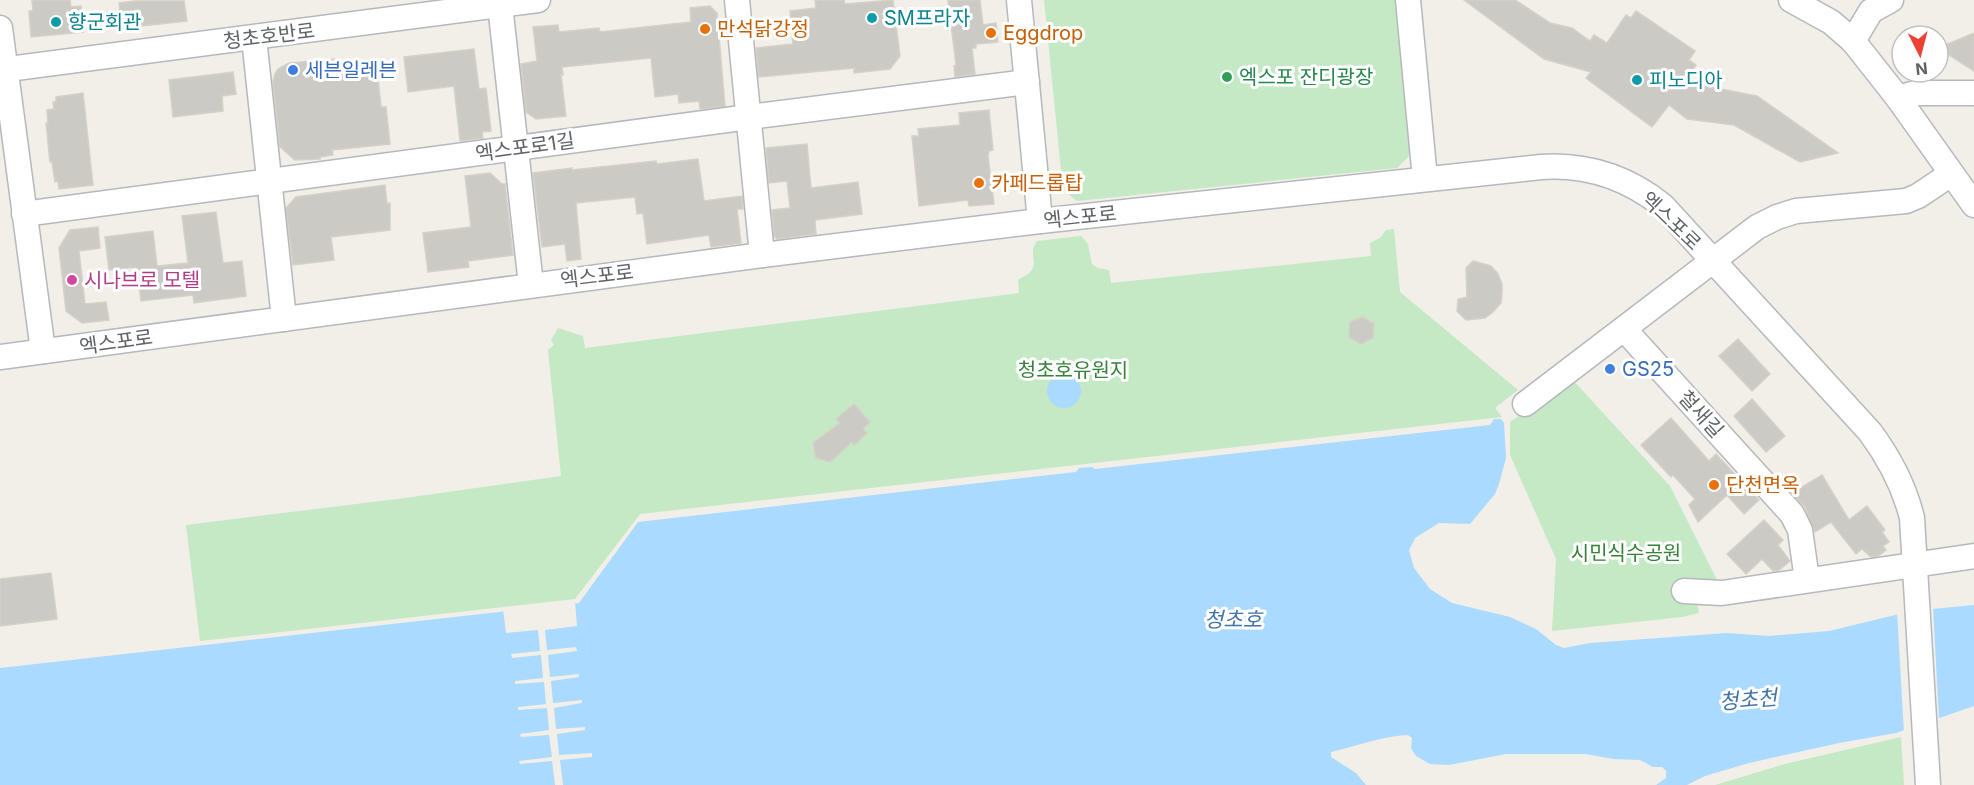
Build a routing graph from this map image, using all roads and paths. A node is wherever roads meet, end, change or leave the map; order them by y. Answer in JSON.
{"nodes":[{"id":1,"x":538,"y":0,"type":"edge"},
{"id":2,"x":737,"y":0,"type":"edge"},
{"id":3,"x":1019,"y":0,"type":"edge"},
{"id":4,"x":1408,"y":0,"type":"edge"},
{"id":5,"x":1791,"y":0,"type":"edge"},
{"id":6,"x":1877,"y":4,"type":"edge"},
{"id":7,"x":467,"y":5,"type":"edge"},
{"id":8,"x":500,"y":5,"type":"junction"},
{"id":9,"x":0,"y":27,"type":"edge"},
{"id":10,"x":254,"y":38,"type":"junction"},
{"id":11,"x":1852,"y":41,"type":"junction"},
{"id":12,"x":3,"y":70,"type":"edge"},
{"id":13,"x":1027,"y":82,"type":"junction"},
{"id":14,"x":1974,"y":93,"type":"edge"},
{"id":15,"x":1898,"y":98,"type":"junction"},
{"id":16,"x":749,"y":117,"type":"junction"},
{"id":17,"x":515,"y":149,"type":"junction"},
{"id":18,"x":1951,"y":174,"type":"junction"},
{"id":19,"x":1425,"y":179,"type":"junction"},
{"id":20,"x":268,"y":182,"type":"junction"},
{"id":21,"x":1974,"y":205,"type":"edge"},
{"id":22,"x":24,"y":214,"type":"junction"},
{"id":23,"x":1040,"y":221,"type":"junction"},
{"id":24,"x":762,"y":255,"type":"junction"},
{"id":25,"x":1712,"y":261,"type":"junction"},
{"id":26,"x":531,"y":285,"type":"junction"},
{"id":27,"x":284,"y":319,"type":"junction"},
{"id":28,"x":1624,"y":328,"type":"junction"},
{"id":29,"x":42,"y":351,"type":"junction"},
{"id":30,"x":0,"y":357,"type":"edge"},
{"id":31,"x":1525,"y":404,"type":"dead end"},
{"id":32,"x":1974,"y":556,"type":"edge"},
{"id":33,"x":1916,"y":564,"type":"junction"},
{"id":34,"x":1807,"y":580,"type":"junction"},
{"id":35,"x":1684,"y":591,"type":"dead end"},
{"id":36,"x":1928,"y":785,"type":"edge"}],
"edges":[{"from":1,"to":8,"type":"street","name":"청초호반로"},
{"from":2,"to":16,"type":"street"},
{"from":3,"to":13,"type":"street"},
{"from":4,"to":19,"type":"street"},
{"from":5,"to":11,"type":"street"},
{"from":6,"to":11,"type":"street"},
{"from":7,"to":8,"type":"street","name":"청초호반로"},
{"from":7,"to":10,"type":"street","name":"청초호반로"},
{"from":8,"to":17,"type":"street"},
{"from":9,"to":12,"type":"street"},
{"from":10,"to":12,"type":"street","name":"청초호반로"},
{"from":10,"to":20,"type":"street"},
{"from":11,"to":15,"type":"street"},
{"from":12,"to":22,"type":"street"},
{"from":13,"to":16,"type":"street","name":"엑스포로1길"},
{"from":13,"to":23,"type":"street"},
{"from":14,"to":15,"type":"street"},
{"from":15,"to":18,"type":"street"},
{"from":16,"to":17,"type":"street","name":"엑스포로1길"},
{"from":16,"to":24,"type":"street"},
{"from":17,"to":20,"type":"street","name":"엑스포로1길"},
{"from":17,"to":26,"type":"street"},
{"from":18,"to":21,"type":"street"},
{"from":18,"to":25,"type":"street"},
{"from":19,"to":23,"type":"street","name":"엑스포로"},
{"from":19,"to":25,"type":"street","name":"엑스포로"},
{"from":20,"to":22,"type":"street","name":"엑스포로1길"},
{"from":20,"to":27,"type":"street"},
{"from":22,"to":29,"type":"street"},
{"from":23,"to":24,"type":"street","name":"엑스포로"},
{"from":24,"to":26,"type":"street","name":"엑스포로"},
{"from":25,"to":28,"type":"street"},
{"from":25,"to":33,"type":"street","name":"엑스포로"},
{"from":26,"to":27,"type":"street","name":"엑스포로"},
{"from":27,"to":29,"type":"street","name":"엑스포로"},
{"from":28,"to":31,"type":"street"},
{"from":28,"to":34,"type":"street","name":"철새길"},
{"from":29,"to":30,"type":"street","name":"엑스포로"},
{"from":32,"to":33,"type":"street"},
{"from":33,"to":34,"type":"street"},
{"from":33,"to":36,"type":"street","name":"엑스포로"},
{"from":34,"to":35,"type":"street"}]}
